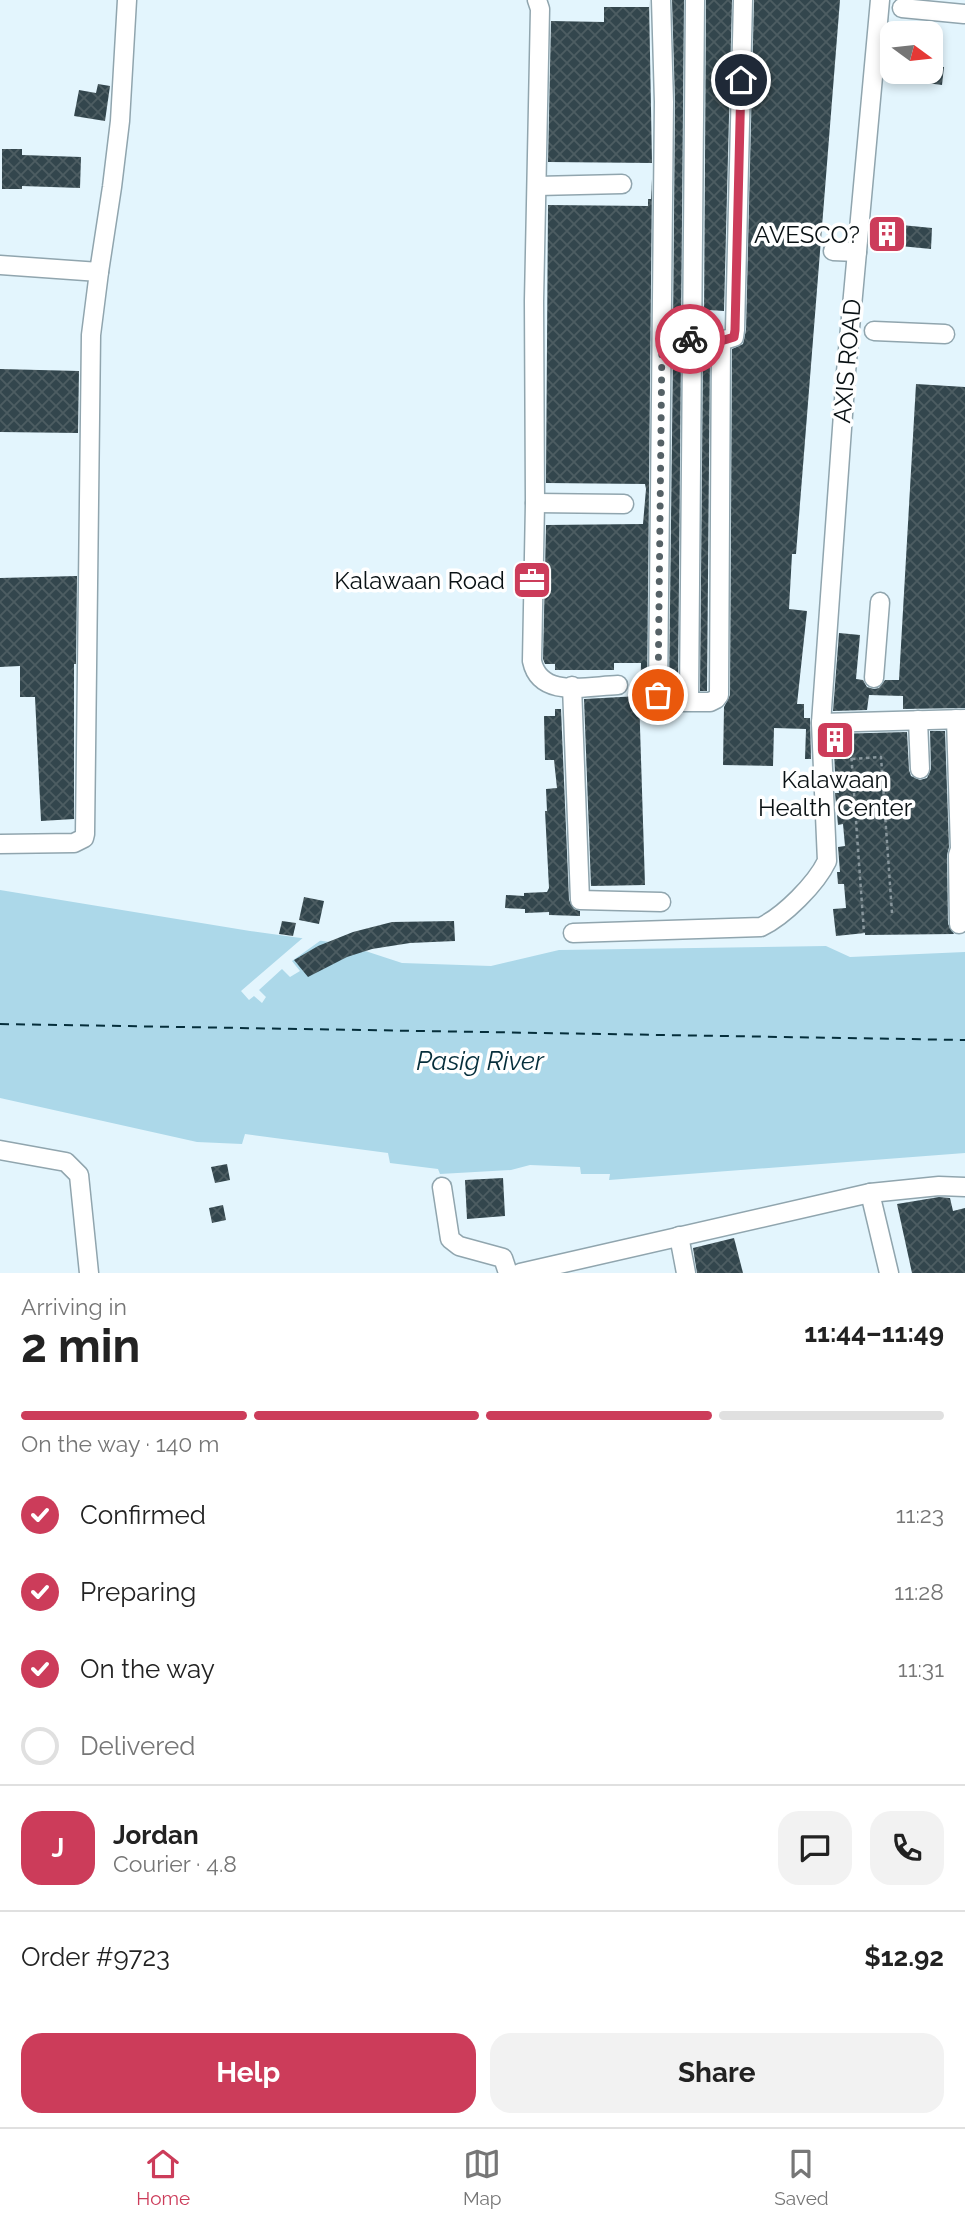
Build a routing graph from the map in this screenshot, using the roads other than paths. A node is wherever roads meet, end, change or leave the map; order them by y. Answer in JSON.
{"nodes":[{"id":1,"x":127,"y":0,"type":"edge"},
{"id":2,"x":537,"y":0,"type":"edge"},
{"id":3,"x":661,"y":0,"type":"edge"},
{"id":4,"x":695,"y":0,"type":"edge"},
{"id":5,"x":743,"y":0,"type":"edge"},
{"id":6,"x":880,"y":0,"type":"edge"},
{"id":7,"x":902,"y":8,"type":"dead end"},
{"id":8,"x":964,"y":14,"type":"edge"},
{"id":9,"x":622,"y":184,"type":"dead end"},
{"id":10,"x":537,"y":186,"type":"junction"},
{"id":11,"x":833,"y":251,"type":"dead end"},
{"id":12,"x":857,"y":252,"type":"junction"},
{"id":13,"x":0,"y":265,"type":"edge"},
{"id":14,"x":99,"y":272,"type":"junction"},
{"id":15,"x":874,"y":331,"type":"dead end"},
{"id":16,"x":945,"y":334,"type":"dead end"},
{"id":17,"x":692,"y":339,"type":"junction"},
{"id":18,"x":662,"y":340,"type":"junction"},
{"id":19,"x":721,"y":341,"type":"junction"},
{"id":20,"x":535,"y":502,"type":"junction"},
{"id":21,"x":624,"y":504,"type":"dead end"},
{"id":22,"x":880,"y":602,"type":"dead end"},
{"id":23,"x":874,"y":678,"type":"dead end"},
{"id":24,"x":618,"y":685,"type":"dead end"},
{"id":25,"x":572,"y":687,"type":"junction"},
{"id":26,"x":690,"y":701,"type":"junction"},
{"id":27,"x":960,"y":719,"type":"edge"},
{"id":28,"x":918,"y":720,"type":"junction"},
{"id":29,"x":821,"y":723,"type":"junction"},
{"id":30,"x":920,"y":769,"type":"dead end"},
{"id":31,"x":0,"y":844,"type":"edge"},
{"id":32,"x":661,"y":902,"type":"dead end"},
{"id":33,"x":959,"y":924,"type":"dead end"},
{"id":34,"x":573,"y":933,"type":"dead end"},
{"id":35,"x":0,"y":1150,"type":"edge"},
{"id":36,"x":442,"y":1187,"type":"dead end"},
{"id":37,"x":965,"y":1187,"type":"edge"},
{"id":38,"x":870,"y":1193,"type":"junction"},
{"id":39,"x":679,"y":1236,"type":"junction"},
{"id":40,"x":576,"y":1266,"type":"edge"},
{"id":41,"x":89,"y":1273,"type":"edge"},
{"id":42,"x":508,"y":1273,"type":"edge"},
{"id":43,"x":520,"y":1273,"type":"edge"},
{"id":44,"x":686,"y":1273,"type":"edge"},
{"id":45,"x":888,"y":1273,"type":"edge"}],
"edges":[{"from":1,"to":14,"type":"street"},
{"from":2,"to":10,"type":"street"},
{"from":3,"to":18,"type":"street"},
{"from":4,"to":17,"type":"street"},
{"from":5,"to":19,"type":"street"},
{"from":6,"to":12,"type":"street","name":"AXIS ROAD"},
{"from":7,"to":8,"type":"street"},
{"from":9,"to":10,"type":"street"},
{"from":10,"to":20,"type":"street"},
{"from":11,"to":12,"type":"street"},
{"from":12,"to":29,"type":"street","name":"AXIS ROAD"},
{"from":13,"to":14,"type":"street"},
{"from":14,"to":31,"type":"street"},
{"from":15,"to":16,"type":"street"},
{"from":17,"to":18,"type":"street"},
{"from":17,"to":19,"type":"street"},
{"from":17,"to":26,"type":"street"},
{"from":18,"to":26,"type":"street"},
{"from":19,"to":26,"type":"street"},
{"from":20,"to":21,"type":"street"},
{"from":20,"to":25,"type":"street"},
{"from":22,"to":23,"type":"street"},
{"from":24,"to":25,"type":"street"},
{"from":25,"to":32,"type":"street"},
{"from":27,"to":28,"type":"street"},
{"from":27,"to":33,"type":"street"},
{"from":28,"to":29,"type":"street"},
{"from":28,"to":30,"type":"street"},
{"from":29,"to":34,"type":"street","name":"AXIS ROAD"},
{"from":35,"to":41,"type":"street"},
{"from":36,"to":42,"type":"street"},
{"from":37,"to":38,"type":"street"},
{"from":38,"to":39,"type":"street"},
{"from":38,"to":45,"type":"street"},
{"from":39,"to":40,"type":"street"},
{"from":39,"to":44,"type":"street"},
{"from":40,"to":43,"type":"street"}]}
